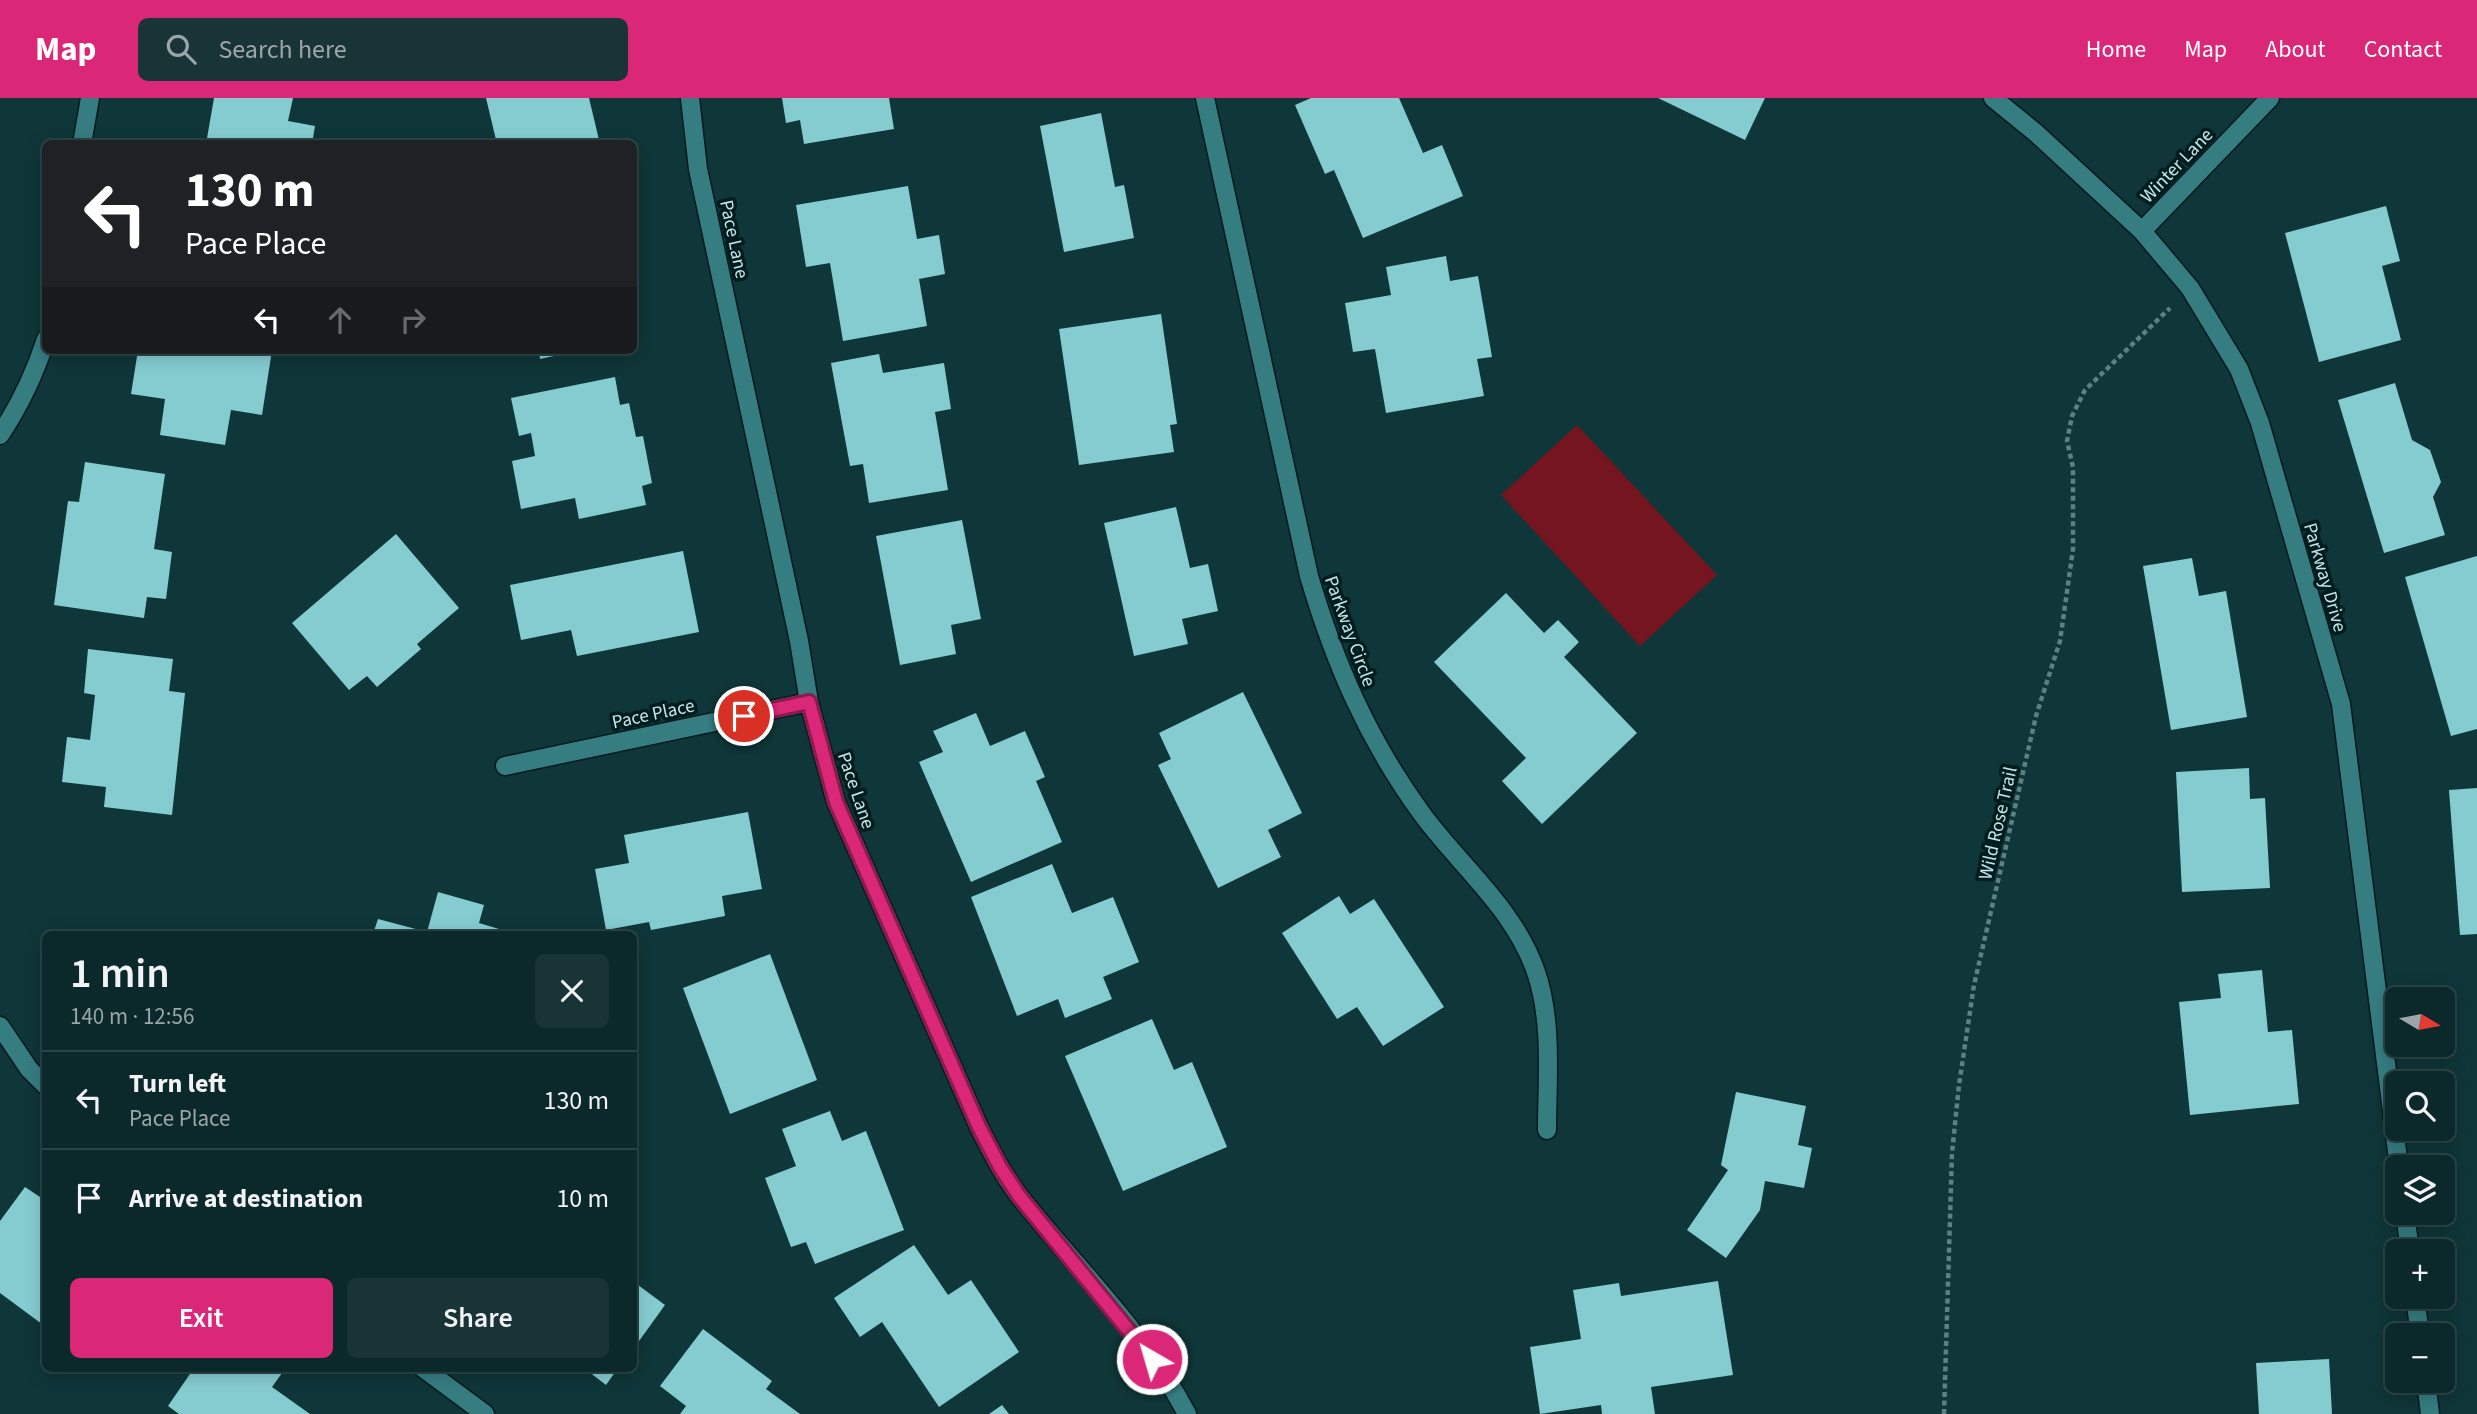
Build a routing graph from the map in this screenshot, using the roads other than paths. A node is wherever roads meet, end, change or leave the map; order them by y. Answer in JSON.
{"nodes":[{"id":1,"x":90,"y":98,"type":"edge"},
{"id":2,"x":690,"y":98,"type":"edge"},
{"id":3,"x":1205,"y":98,"type":"edge"},
{"id":4,"x":1993,"y":98,"type":"edge"},
{"id":5,"x":2270,"y":98,"type":"edge"},
{"id":6,"x":83,"y":140,"type":"edge"},
{"id":7,"x":2142,"y":230,"type":"junction"},
{"id":8,"x":42,"y":351,"type":"edge"},
{"id":9,"x":0,"y":435,"type":"edge"},
{"id":10,"x":809,"y":702,"type":"junction"},
{"id":11,"x":505,"y":766,"type":"dead end"},
{"id":12,"x":0,"y":1027,"type":"edge"},
{"id":13,"x":42,"y":1082,"type":"edge"},
{"id":14,"x":1547,"y":1130,"type":"dead end"},
{"id":15,"x":2397,"y":1155,"type":"edge"},
{"id":16,"x":428,"y":1372,"type":"edge"},
{"id":17,"x":2427,"y":1393,"type":"edge"},
{"id":18,"x":485,"y":1414,"type":"edge"},
{"id":19,"x":1187,"y":1414,"type":"edge"},
{"id":20,"x":2430,"y":1414,"type":"edge"}],
"edges":[{"from":1,"to":6,"type":"street"},
{"from":2,"to":10,"type":"street","name":"Pace Lane"},
{"from":3,"to":14,"type":"street","name":"Parkway Circle"},
{"from":4,"to":7,"type":"street","name":"Parkway Drive"},
{"from":5,"to":7,"type":"street","name":"Winter Lane"},
{"from":7,"to":15,"type":"street","name":"Parkway Drive"},
{"from":8,"to":9,"type":"street"},
{"from":10,"to":11,"type":"street","name":"Pace Place"},
{"from":10,"to":19,"type":"street","name":"Pace Lane"},
{"from":12,"to":13,"type":"street"},
{"from":16,"to":18,"type":"street"},
{"from":17,"to":20,"type":"street"}]}
